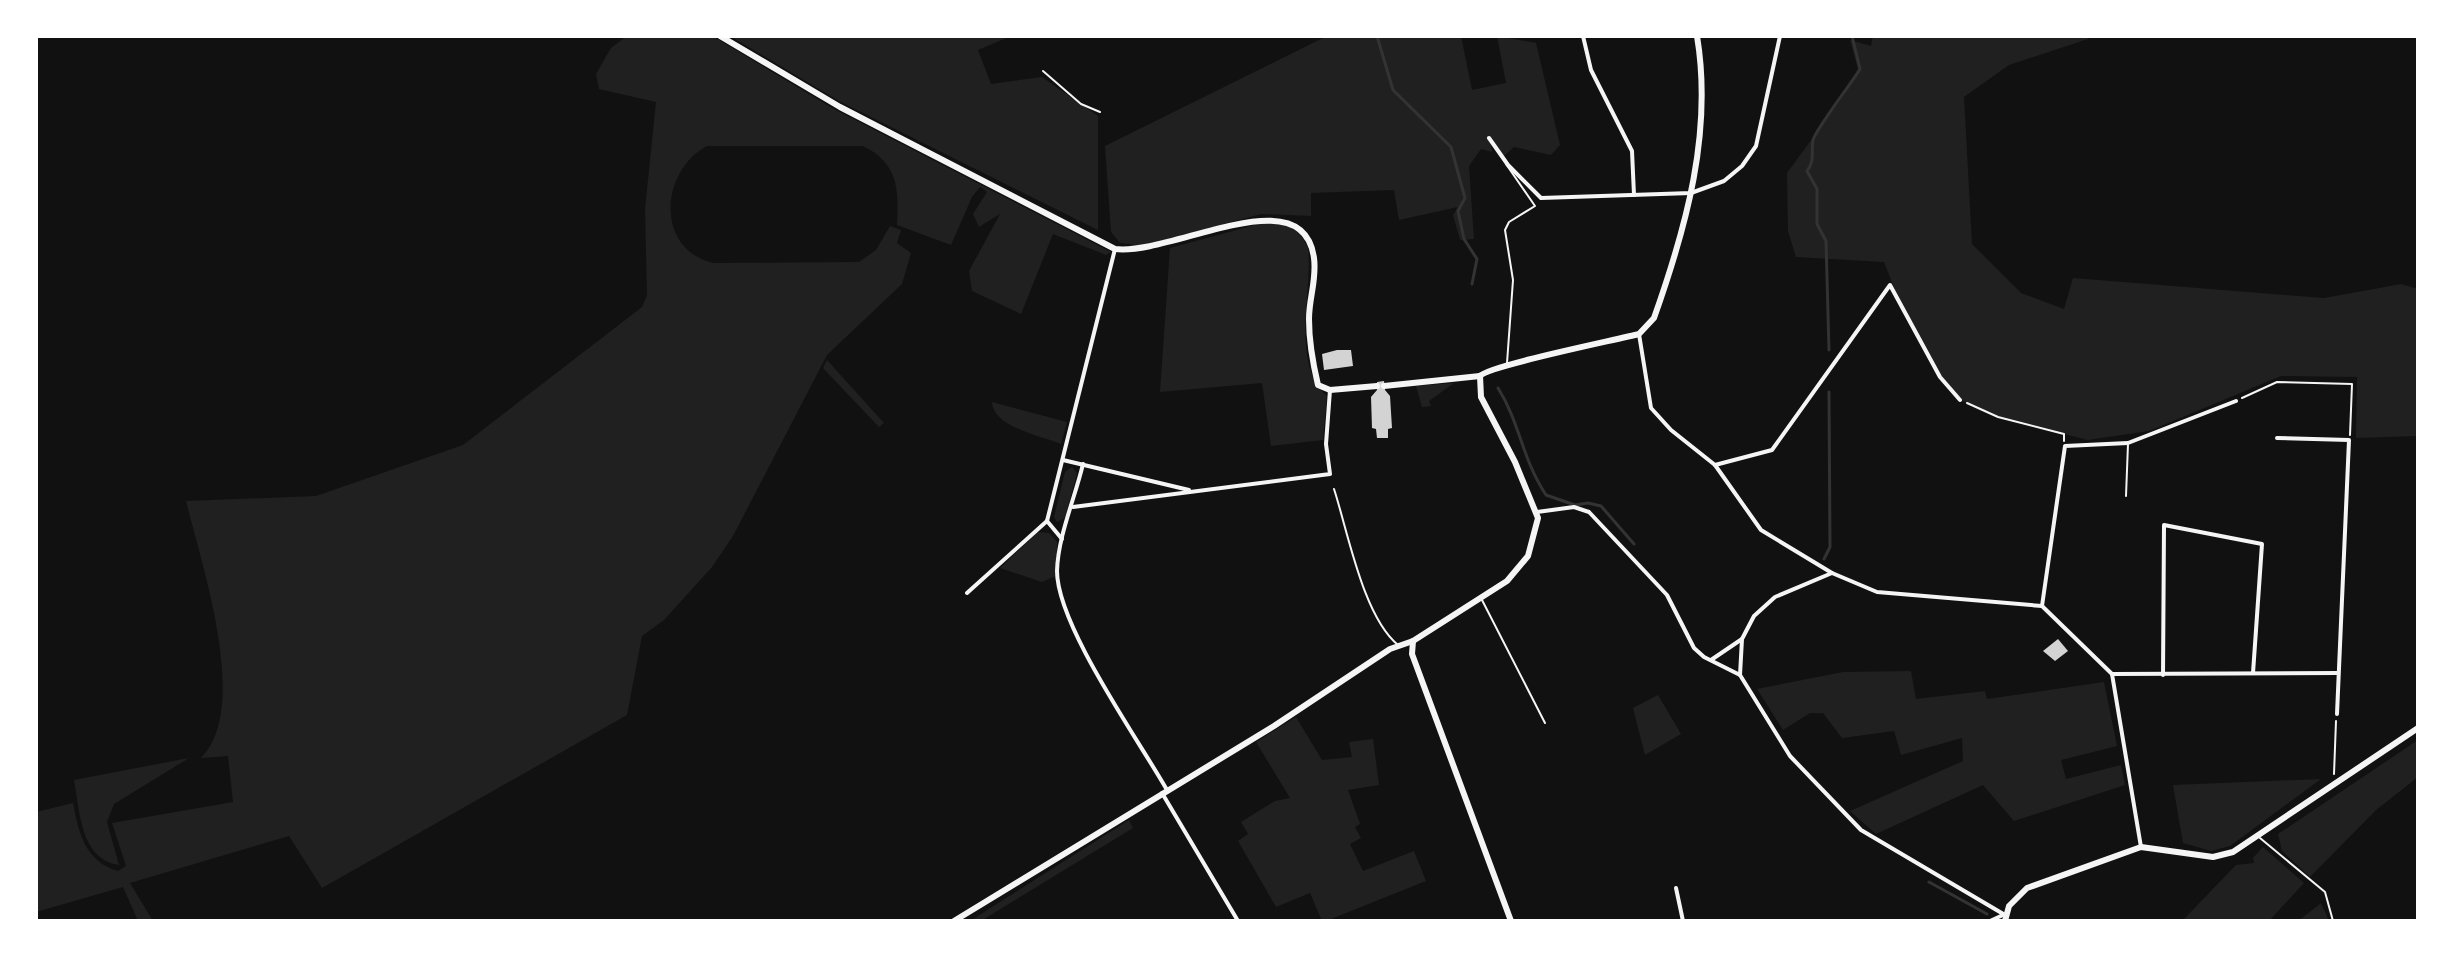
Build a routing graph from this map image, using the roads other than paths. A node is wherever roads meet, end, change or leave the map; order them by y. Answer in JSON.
{"nodes":[{"id":1,"x":720,"y":36,"type":"edge"},
{"id":2,"x":1583,"y":36,"type":"edge"},
{"id":3,"x":1697,"y":36,"type":"edge"},
{"id":4,"x":1780,"y":36,"type":"edge"},
{"id":5,"x":1043,"y":71,"type":"dead end"},
{"id":6,"x":1100,"y":112,"type":"dead end"},
{"id":7,"x":1489,"y":138,"type":"dead end"},
{"id":8,"x":1506,"y":161,"type":"junction"},
{"id":9,"x":1691,"y":193,"type":"junction"},
{"id":10,"x":1634,"y":195,"type":"junction"},
{"id":11,"x":1115,"y":249,"type":"junction"},
{"id":12,"x":1639,"y":334,"type":"junction"},
{"id":13,"x":1507,"y":364,"type":"junction"},
{"id":14,"x":1480,"y":376,"type":"junction"},
{"id":15,"x":1330,"y":390,"type":"junction"},
{"id":16,"x":1960,"y":400,"type":"road end"},
{"id":17,"x":2236,"y":401,"type":"road end"},
{"id":18,"x":2277,"y":438,"type":"dead end"},
{"id":19,"x":2128,"y":443,"type":"junction"},
{"id":20,"x":1063,"y":460,"type":"junction"},
{"id":21,"x":1083,"y":464,"type":"junction"},
{"id":22,"x":1715,"y":465,"type":"junction"},
{"id":23,"x":1334,"y":489,"type":"dead end"},
{"id":24,"x":1191,"y":490,"type":"junction"},
{"id":25,"x":2126,"y":496,"type":"dead end"},
{"id":26,"x":1073,"y":507,"type":"junction"},
{"id":27,"x":1537,"y":512,"type":"junction"},
{"id":28,"x":1047,"y":521,"type":"junction"},
{"id":29,"x":1062,"y":539,"type":"junction"},
{"id":30,"x":1832,"y":573,"type":"junction"},
{"id":31,"x":967,"y":593,"type":"dead end"},
{"id":32,"x":1482,"y":599,"type":"junction"},
{"id":33,"x":2042,"y":606,"type":"junction"},
{"id":34,"x":1742,"y":639,"type":"junction"},
{"id":35,"x":1413,"y":641,"type":"junction"},
{"id":36,"x":1399,"y":645,"type":"junction"},
{"id":37,"x":1711,"y":660,"type":"junction"},
{"id":38,"x":2253,"y":673,"type":"junction"},
{"id":39,"x":2339,"y":673,"type":"junction"},
{"id":40,"x":2112,"y":674,"type":"junction"},
{"id":41,"x":1740,"y":675,"type":"junction"},
{"id":42,"x":2163,"y":675,"type":"junction"},
{"id":43,"x":2337,"y":714,"type":"road end"},
{"id":44,"x":1545,"y":723,"type":"dead end"},
{"id":45,"x":2418,"y":728,"type":"edge"},
{"id":46,"x":1164,"y":792,"type":"junction"},
{"id":47,"x":2259,"y":836,"type":"junction"},
{"id":48,"x":2141,"y":847,"type":"junction"},
{"id":49,"x":1676,"y":888,"type":"dead end"},
{"id":50,"x":2003,"y":917,"type":"edge"},
{"id":51,"x":954,"y":921,"type":"edge"},
{"id":52,"x":1238,"y":921,"type":"edge"},
{"id":53,"x":1511,"y":921,"type":"edge"},
{"id":54,"x":1683,"y":921,"type":"edge"},
{"id":55,"x":1990,"y":921,"type":"edge"},
{"id":56,"x":2333,"y":921,"type":"edge"}],
"edges":[{"from":1,"to":11,"type":"street"},
{"from":2,"to":10,"type":"street"},
{"from":3,"to":9,"type":"street"},
{"from":4,"to":9,"type":"street"},
{"from":5,"to":6,"type":"lane"},
{"from":7,"to":8,"type":"street"},
{"from":8,"to":10,"type":"street"},
{"from":8,"to":13,"type":"lane"},
{"from":9,"to":10,"type":"street"},
{"from":9,"to":12,"type":"street"},
{"from":11,"to":15,"type":"street"},
{"from":11,"to":20,"type":"street"},
{"from":12,"to":13,"type":"street"},
{"from":12,"to":22,"type":"street"},
{"from":13,"to":14,"type":"street"},
{"from":14,"to":15,"type":"street"},
{"from":14,"to":27,"type":"street"},
{"from":15,"to":24,"type":"street"},
{"from":16,"to":22,"type":"street"},
{"from":17,"to":19,"type":"street"},
{"from":18,"to":39,"type":"street"},
{"from":19,"to":25,"type":"lane"},
{"from":19,"to":33,"type":"street"},
{"from":20,"to":21,"type":"street"},
{"from":20,"to":28,"type":"street"},
{"from":21,"to":24,"type":"street"},
{"from":21,"to":26,"type":"street"},
{"from":22,"to":30,"type":"street"},
{"from":23,"to":36,"type":"lane"},
{"from":24,"to":26,"type":"street"},
{"from":26,"to":29,"type":"street"},
{"from":27,"to":32,"type":"street"},
{"from":27,"to":37,"type":"street"},
{"from":28,"to":29,"type":"street"},
{"from":28,"to":31,"type":"street"},
{"from":29,"to":46,"type":"street"},
{"from":30,"to":33,"type":"street"},
{"from":30,"to":34,"type":"street"},
{"from":32,"to":35,"type":"street"},
{"from":32,"to":44,"type":"lane"},
{"from":33,"to":40,"type":"street"},
{"from":34,"to":37,"type":"street"},
{"from":34,"to":41,"type":"street"},
{"from":35,"to":36,"type":"street"},
{"from":35,"to":53,"type":"street"},
{"from":36,"to":46,"type":"street"},
{"from":37,"to":41,"type":"street"},
{"from":38,"to":39,"type":"street"},
{"from":38,"to":42,"type":"street"},
{"from":38,"to":42,"type":"street"},
{"from":39,"to":43,"type":"street"},
{"from":40,"to":42,"type":"street"},
{"from":40,"to":48,"type":"street"},
{"from":41,"to":50,"type":"street"},
{"from":45,"to":47,"type":"street"},
{"from":46,"to":51,"type":"street"},
{"from":46,"to":52,"type":"street"},
{"from":47,"to":48,"type":"street"},
{"from":47,"to":56,"type":"lane"},
{"from":48,"to":50,"type":"street"},
{"from":49,"to":54,"type":"street"},
{"from":50,"to":55,"type":"street"}]}
